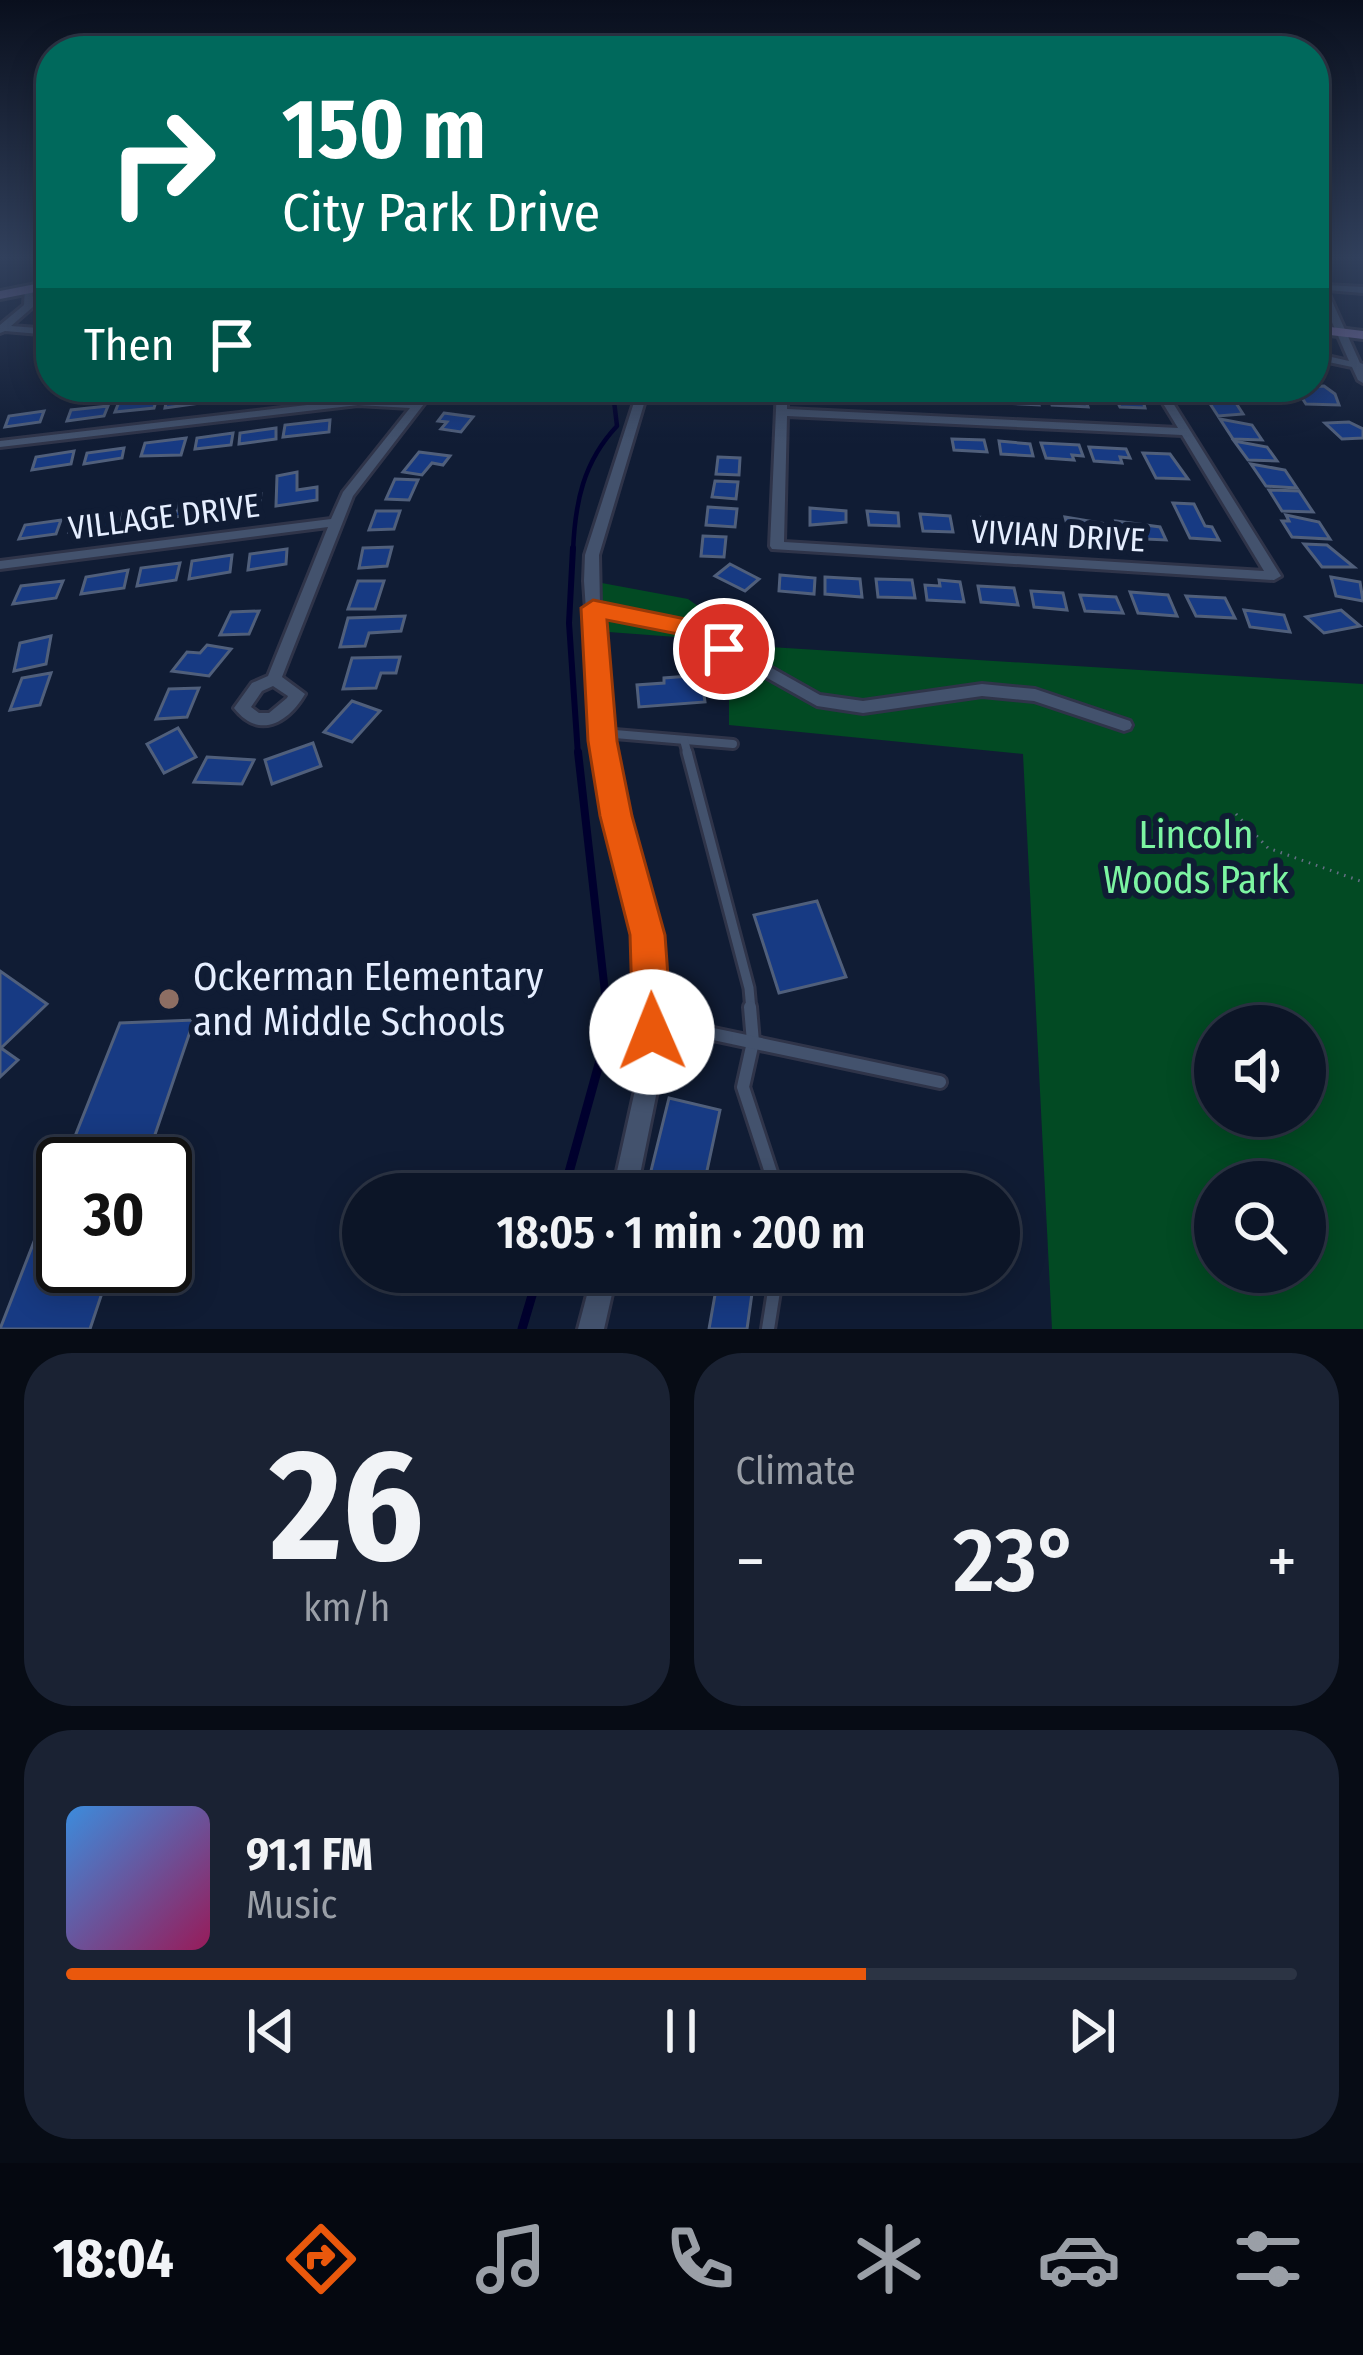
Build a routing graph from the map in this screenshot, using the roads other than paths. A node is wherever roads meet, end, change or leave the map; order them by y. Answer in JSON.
{"nodes":[{"id":1,"x":1335,"y":320,"type":"edge"},
{"id":2,"x":2,"y":329,"type":"edge"},
{"id":3,"x":36,"y":331,"type":"edge"},
{"id":4,"x":1329,"y":331,"type":"edge"},
{"id":5,"x":1339,"y":332,"type":"junction"},
{"id":6,"x":1363,"y":335,"type":"edge"},
{"id":7,"x":1329,"y":359,"type":"edge"},
{"id":8,"x":1359,"y":366,"type":"edge"},
{"id":9,"x":1363,"y":380,"type":"edge"},
{"id":10,"x":420,"y":402,"type":"edge"},
{"id":11,"x":639,"y":402,"type":"edge"},
{"id":12,"x":781,"y":402,"type":"edge"},
{"id":13,"x":1167,"y":402,"type":"edge"},
{"id":14,"x":418,"y":405,"type":"junction"},
{"id":15,"x":781,"y":412,"type":"junction"},
{"id":16,"x":1184,"y":432,"type":"junction"},
{"id":17,"x":0,"y":444,"type":"edge"},
{"id":18,"x":336,"y":522,"type":"junction"},
{"id":19,"x":0,"y":565,"type":"edge"},
{"id":20,"x":593,"y":608,"type":"junction"},
{"id":21,"x":274,"y":679,"type":"dead end"},
{"id":22,"x":1124,"y":725,"type":"dead end"},
{"id":23,"x":602,"y":733,"type":"junction"},
{"id":24,"x":684,"y":740,"type":"junction"},
{"id":25,"x":733,"y":744,"type":"dead end"},
{"id":26,"x":652,"y":1032,"type":"junction"},
{"id":27,"x":753,"y":1042,"type":"junction"},
{"id":28,"x":940,"y":1082,"type":"dead end"},
{"id":29,"x":628,"y":1173,"type":"edge"},
{"id":30,"x":771,"y":1173,"type":"edge"},
{"id":31,"x":600,"y":1293,"type":"edge"},
{"id":32,"x":774,"y":1293,"type":"edge"},
{"id":33,"x":591,"y":1329,"type":"edge"},
{"id":34,"x":768,"y":1329,"type":"edge"}],
"edges":[{"from":1,"to":5,"type":"street"},
{"from":2,"to":3,"type":"street"},
{"from":4,"to":5,"type":"main road"},
{"from":5,"to":6,"type":"main road"},
{"from":5,"to":8,"type":"street"},
{"from":7,"to":8,"type":"street"},
{"from":8,"to":9,"type":"street"},
{"from":10,"to":14,"type":"street"},
{"from":11,"to":20,"type":"street"},
{"from":12,"to":15,"type":"street","name":"VIVIAN DRIVE"},
{"from":13,"to":16,"type":"street","name":"VIVIAN DRIVE"},
{"from":14,"to":17,"type":"street"},
{"from":14,"to":18,"type":"street"},
{"from":15,"to":16,"type":"street"},
{"from":15,"to":16,"type":"street","name":"VIVIAN DRIVE"},
{"from":18,"to":19,"type":"street","name":"VILLAGE DRIVE"},
{"from":18,"to":21,"type":"street"},
{"from":20,"to":22,"type":"street"},
{"from":20,"to":23,"type":"street"},
{"from":23,"to":24,"type":"lane"},
{"from":23,"to":26,"type":"street"},
{"from":24,"to":25,"type":"lane"},
{"from":24,"to":27,"type":"lane"},
{"from":26,"to":27,"type":"lane"},
{"from":26,"to":29,"type":"street"},
{"from":27,"to":28,"type":"lane"},
{"from":27,"to":30,"type":"lane"},
{"from":31,"to":33,"type":"street"},
{"from":32,"to":34,"type":"lane"}]}
